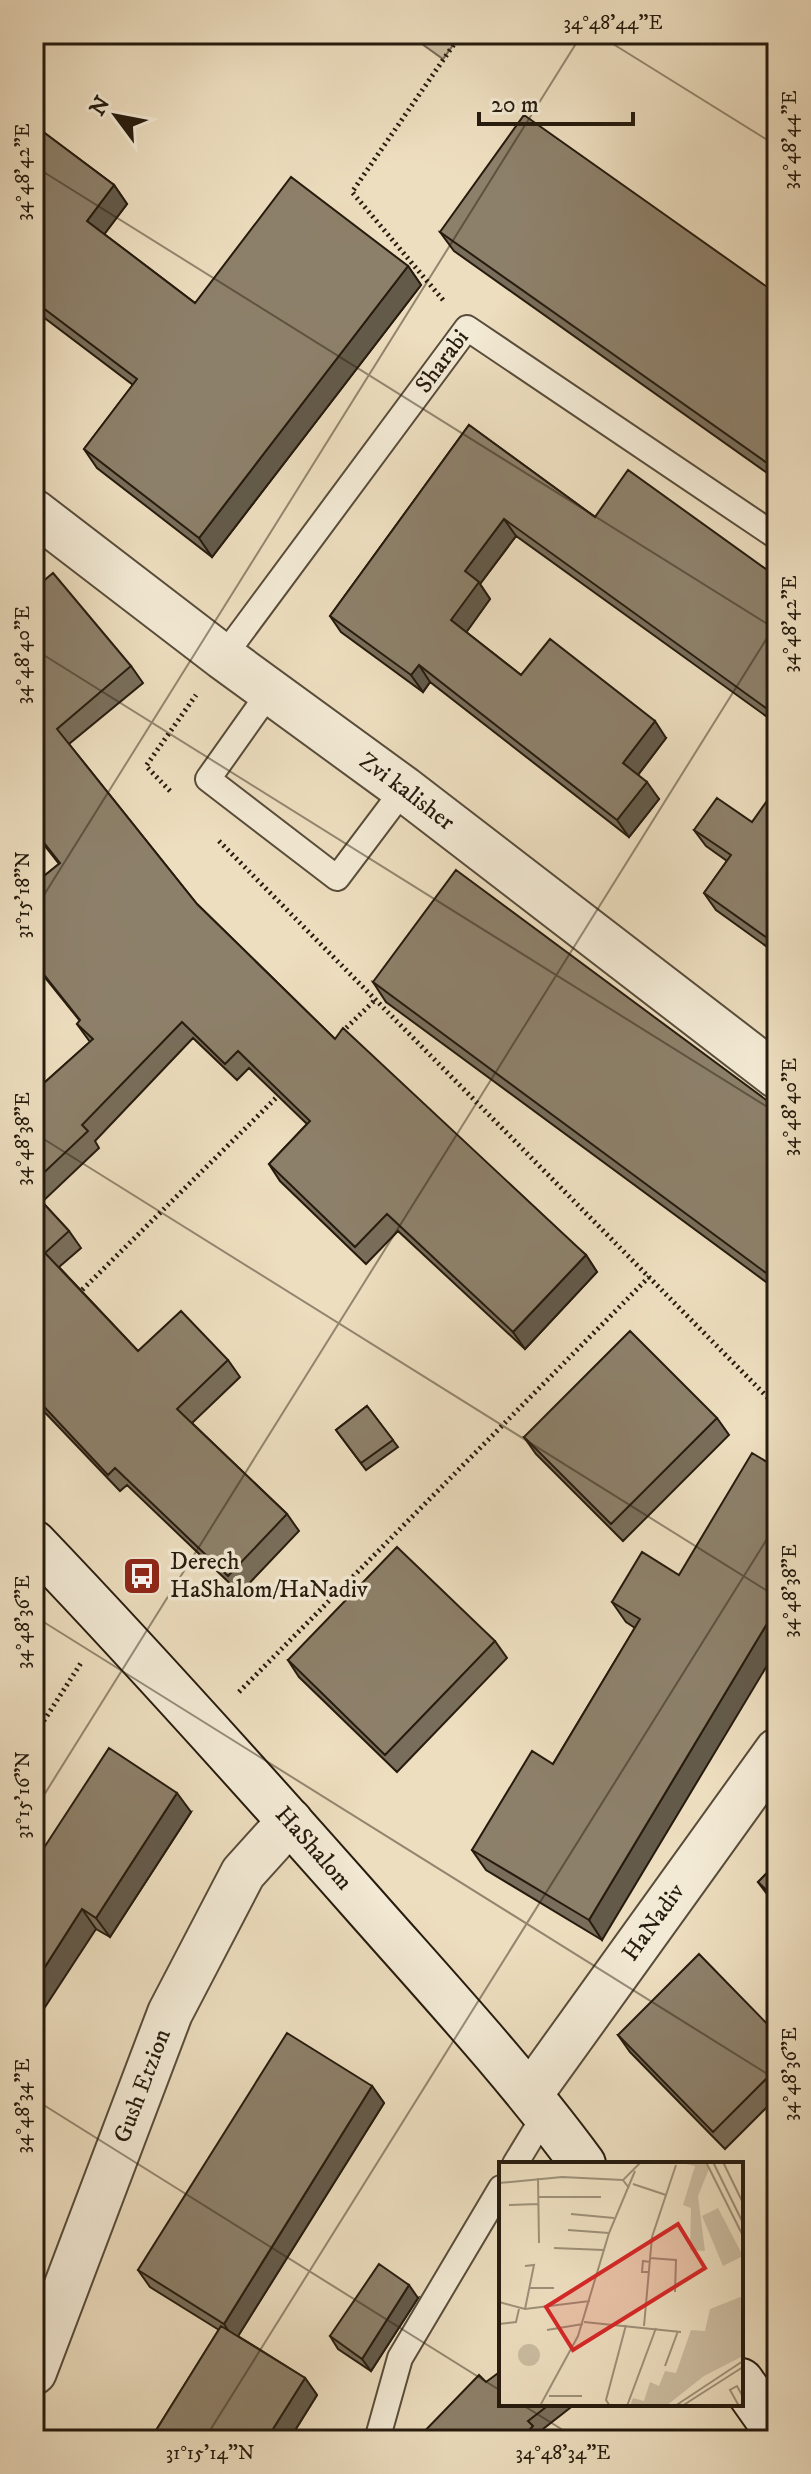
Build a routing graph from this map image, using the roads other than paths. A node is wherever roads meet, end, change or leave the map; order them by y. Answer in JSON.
{"nodes":[{"id":1,"x":34,"y":512,"type":"edge"},
{"id":2,"x":777,"y":537,"type":"edge"},
{"id":3,"x":223,"y":657,"type":"junction"},
{"id":4,"x":271,"y":690,"type":"junction"},
{"id":5,"x":404,"y":789,"type":"junction"},
{"id":6,"x":777,"y":1076,"type":"edge"},
{"id":7,"x":34,"y":1543,"type":"edge"},
{"id":8,"x":777,"y":1751,"type":"edge"},
{"id":9,"x":290,"y":1821,"type":"junction"},
{"id":10,"x":538,"y":2103,"type":"junction"},
{"id":11,"x":516,"y":2162,"type":"edge"},
{"id":12,"x":582,"y":2162,"type":"edge"},
{"id":13,"x":499,"y":2191,"type":"edge"},
{"id":14,"x":34,"y":2372,"type":"edge"},
{"id":15,"x":743,"y":2384,"type":"edge"},
{"id":16,"x":777,"y":2432,"type":"edge"},
{"id":17,"x":377,"y":2440,"type":"edge"}],
"edges":[{"from":1,"to":3,"type":"street","name":"Zvi kalisher"},
{"from":2,"to":3,"type":"lane","name":"Sharabi"},
{"from":3,"to":4,"type":"street","name":"Zvi kalisher"},
{"from":4,"to":5,"type":"street","name":"Zvi kalisher"},
{"from":4,"to":5,"type":"lane"},
{"from":5,"to":6,"type":"street","name":"Zvi kalisher"},
{"from":7,"to":9,"type":"street","name":"HaShalom"},
{"from":8,"to":10,"type":"street","name":"HaNadiv"},
{"from":9,"to":10,"type":"street","name":"HaShalom"},
{"from":9,"to":14,"type":"street","name":"Gush Etzion"},
{"from":10,"to":11,"type":"lane"},
{"from":10,"to":12,"type":"street","name":"HaShalom"},
{"from":13,"to":17,"type":"lane"},
{"from":15,"to":16,"type":"street"}]}
